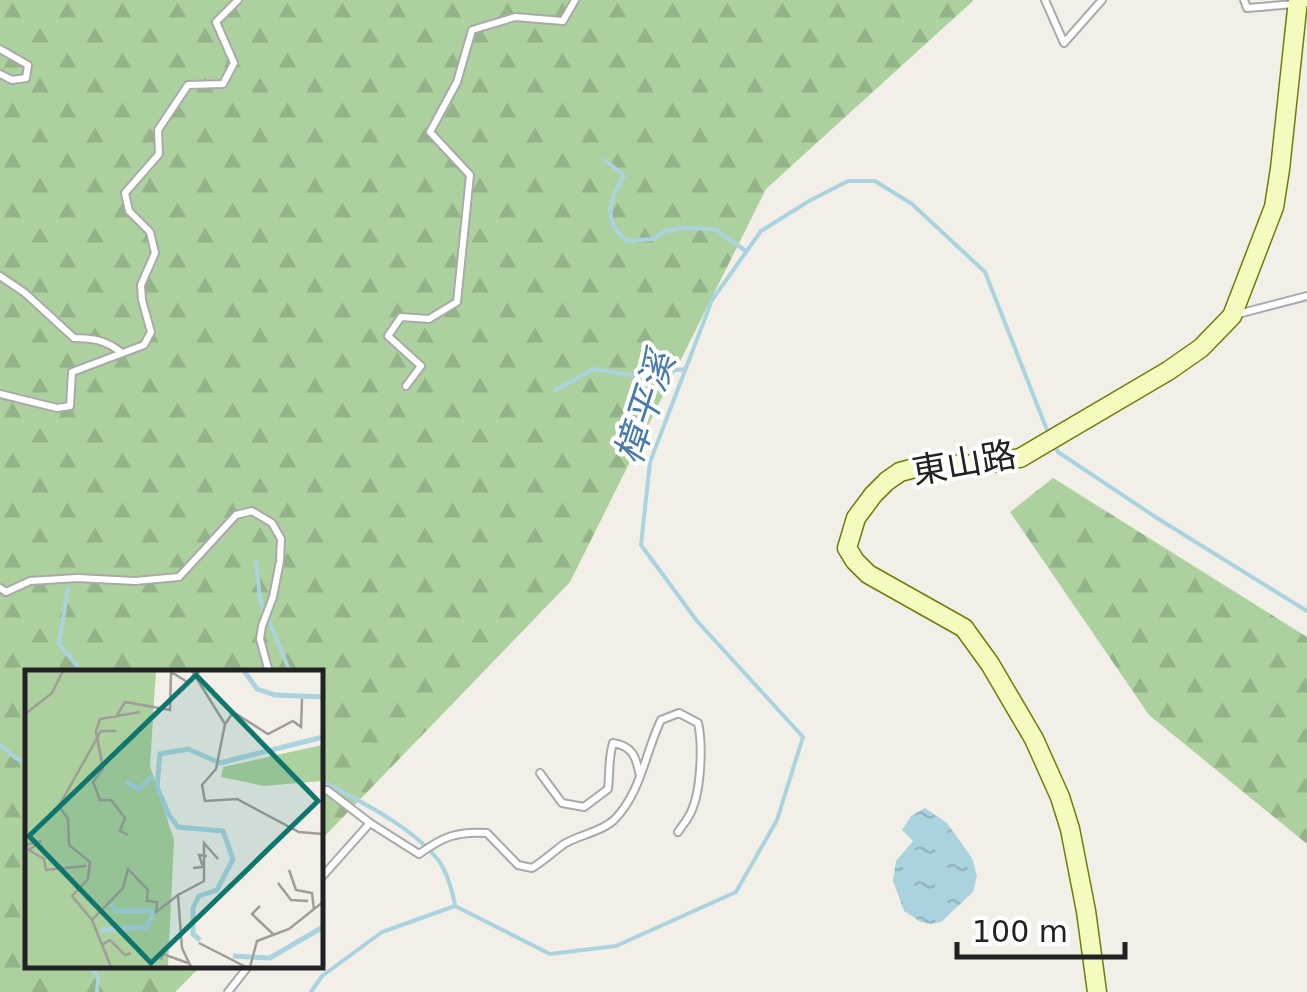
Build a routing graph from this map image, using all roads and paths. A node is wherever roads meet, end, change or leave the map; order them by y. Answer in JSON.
{"nodes":[{"id":1,"x":238,"y":0,"type":"edge"},
{"id":2,"x":576,"y":0,"type":"edge"},
{"id":3,"x":1045,"y":0,"type":"edge"},
{"id":4,"x":1102,"y":0,"type":"edge"},
{"id":5,"x":1244,"y":0,"type":"edge"},
{"id":6,"x":1301,"y":2,"type":"edge"},
{"id":7,"x":0,"y":49,"type":"edge"},
{"id":8,"x":0,"y":74,"type":"edge"},
{"id":9,"x":0,"y":276,"type":"edge"},
{"id":10,"x":1307,"y":296,"type":"edge"},
{"id":11,"x":1232,"y":316,"type":"junction"},
{"id":12,"x":122,"y":353,"type":"junction"},
{"id":13,"x":406,"y":386,"type":"dead end"},
{"id":14,"x":0,"y":394,"type":"edge"},
{"id":15,"x":0,"y":588,"type":"edge"},
{"id":16,"x":268,"y":670,"type":"edge"},
{"id":17,"x":540,"y":773,"type":"dead end"},
{"id":18,"x":640,"y":776,"type":"junction"},
{"id":19,"x":322,"y":792,"type":"edge"},
{"id":20,"x":370,"y":823,"type":"junction"},
{"id":21,"x":678,"y":832,"type":"dead end"},
{"id":22,"x":322,"y":877,"type":"edge"},
{"id":23,"x":248,"y":967,"type":"edge"},
{"id":24,"x":228,"y":992,"type":"edge"},
{"id":25,"x":1096,"y":992,"type":"edge"}],
"edges":[{"from":1,"to":12,"type":"lane"},
{"from":2,"to":13,"type":"lane"},
{"from":3,"to":4,"type":"lane"},
{"from":5,"to":6,"type":"lane"},
{"from":6,"to":11,"type":"street","name":"東山路"},
{"from":7,"to":8,"type":"lane"},
{"from":9,"to":12,"type":"lane"},
{"from":10,"to":11,"type":"lane"},
{"from":11,"to":25,"type":"street","name":"東山路"},
{"from":12,"to":14,"type":"lane"},
{"from":15,"to":16,"type":"lane"},
{"from":17,"to":18,"type":"lane"},
{"from":18,"to":20,"type":"lane"},
{"from":18,"to":21,"type":"lane"},
{"from":19,"to":20,"type":"lane"},
{"from":20,"to":22,"type":"lane"},
{"from":23,"to":24,"type":"lane"}]}
